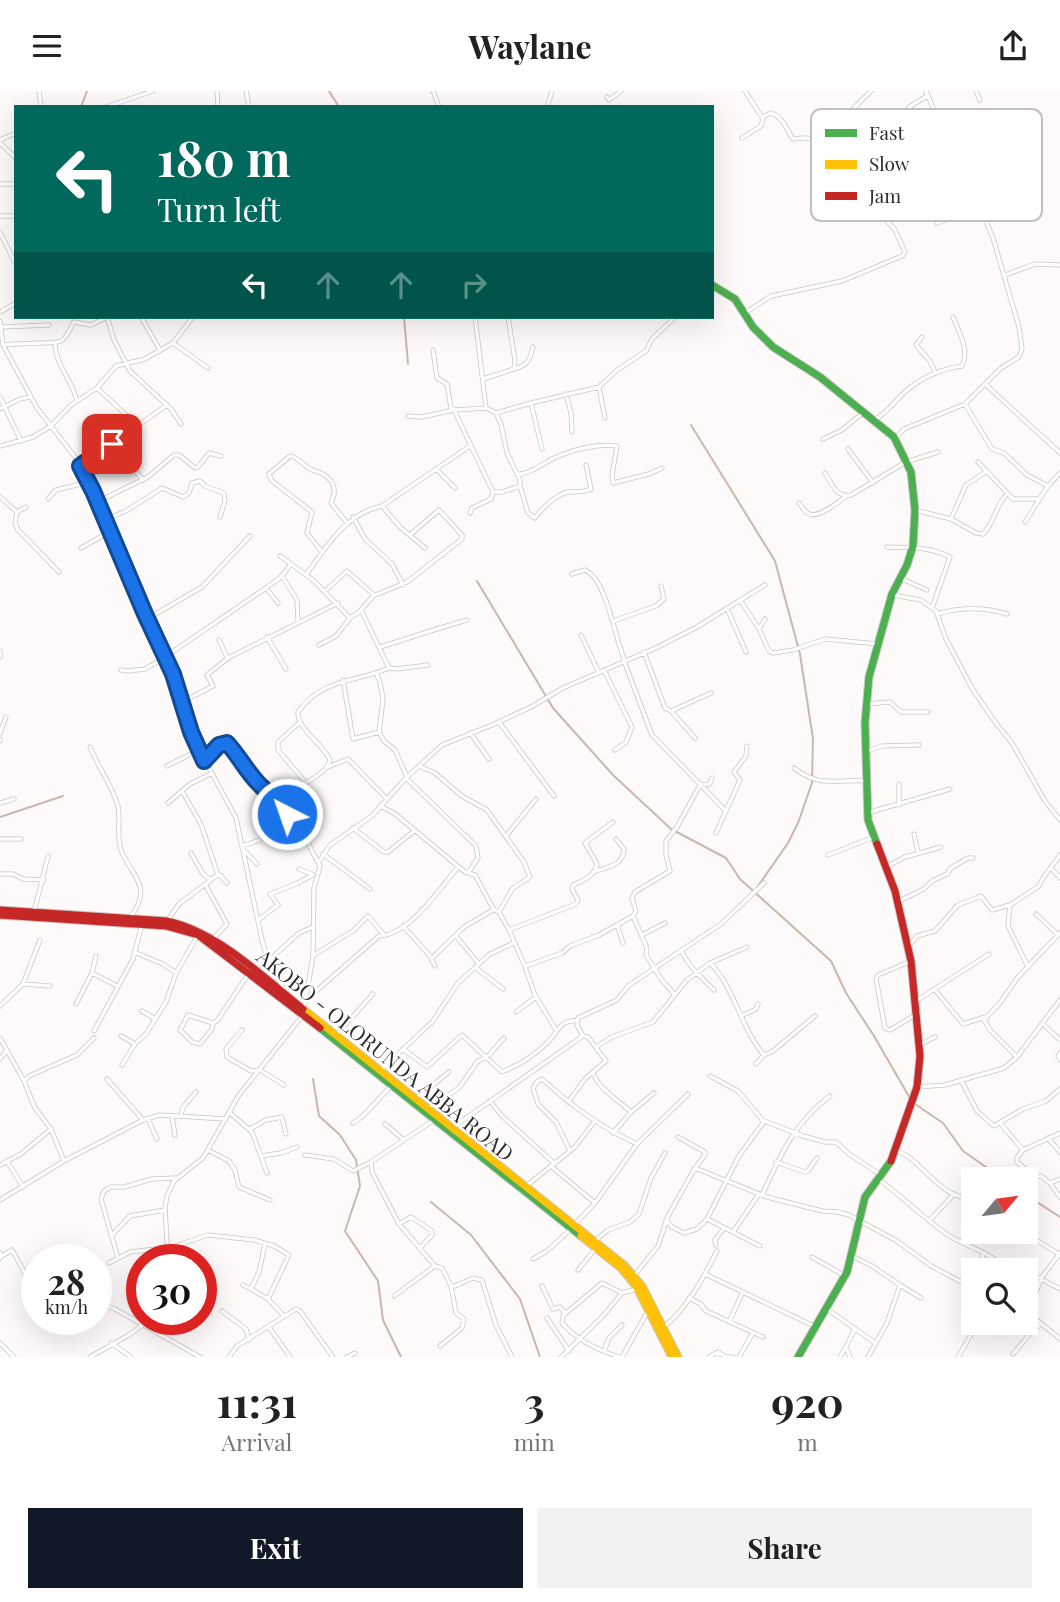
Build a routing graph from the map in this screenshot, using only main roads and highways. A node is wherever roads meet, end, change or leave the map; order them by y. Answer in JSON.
{"nodes":[{"id":1,"x":714,"y":286,"type":"edge"},
{"id":2,"x":0,"y":912,"type":"edge"},
{"id":3,"x":43,"y":915,"type":"junction"},
{"id":4,"x":303,"y":1012,"type":"junction"},
{"id":5,"x":359,"y":1058,"type":"junction"},
{"id":6,"x":572,"y":1227,"type":"junction"},
{"id":7,"x":604,"y":1252,"type":"junction"},
{"id":8,"x":675,"y":1357,"type":"edge"},
{"id":9,"x":798,"y":1357,"type":"edge"}],
"edges":[{"from":1,"to":9,"type":"main road"},
{"from":2,"to":3,"type":"main road","name":"AKOBO - OLORUNDA ABBA ROAD"},
{"from":2,"to":3,"type":"main road","name":"AKOBO - OLORUNDA ABBA ROAD"},
{"from":3,"to":4,"type":"main road","name":"AKOBO - OLORUNDA ABBA ROAD"},
{"from":3,"to":4,"type":"main road","name":"AKOBO - OLORUNDA ABBA ROAD"},
{"from":4,"to":5,"type":"main road","name":"AKOBO - OLORUNDA ABBA ROAD"},
{"from":4,"to":5,"type":"main road","name":"AKOBO - OLORUNDA ABBA ROAD"},
{"from":5,"to":6,"type":"main road","name":"AKOBO - OLORUNDA ABBA ROAD"},
{"from":5,"to":6,"type":"main road","name":"AKOBO - OLORUNDA ABBA ROAD"},
{"from":6,"to":7,"type":"main road","name":"AKOBO - OLORUNDA ABBA ROAD"},
{"from":7,"to":8,"type":"main road","name":"AKOBO - OLORUNDA ABBA ROAD"},
{"from":7,"to":8,"type":"main road","name":"AKOBO - OLORUNDA ABBA ROAD"}]}
